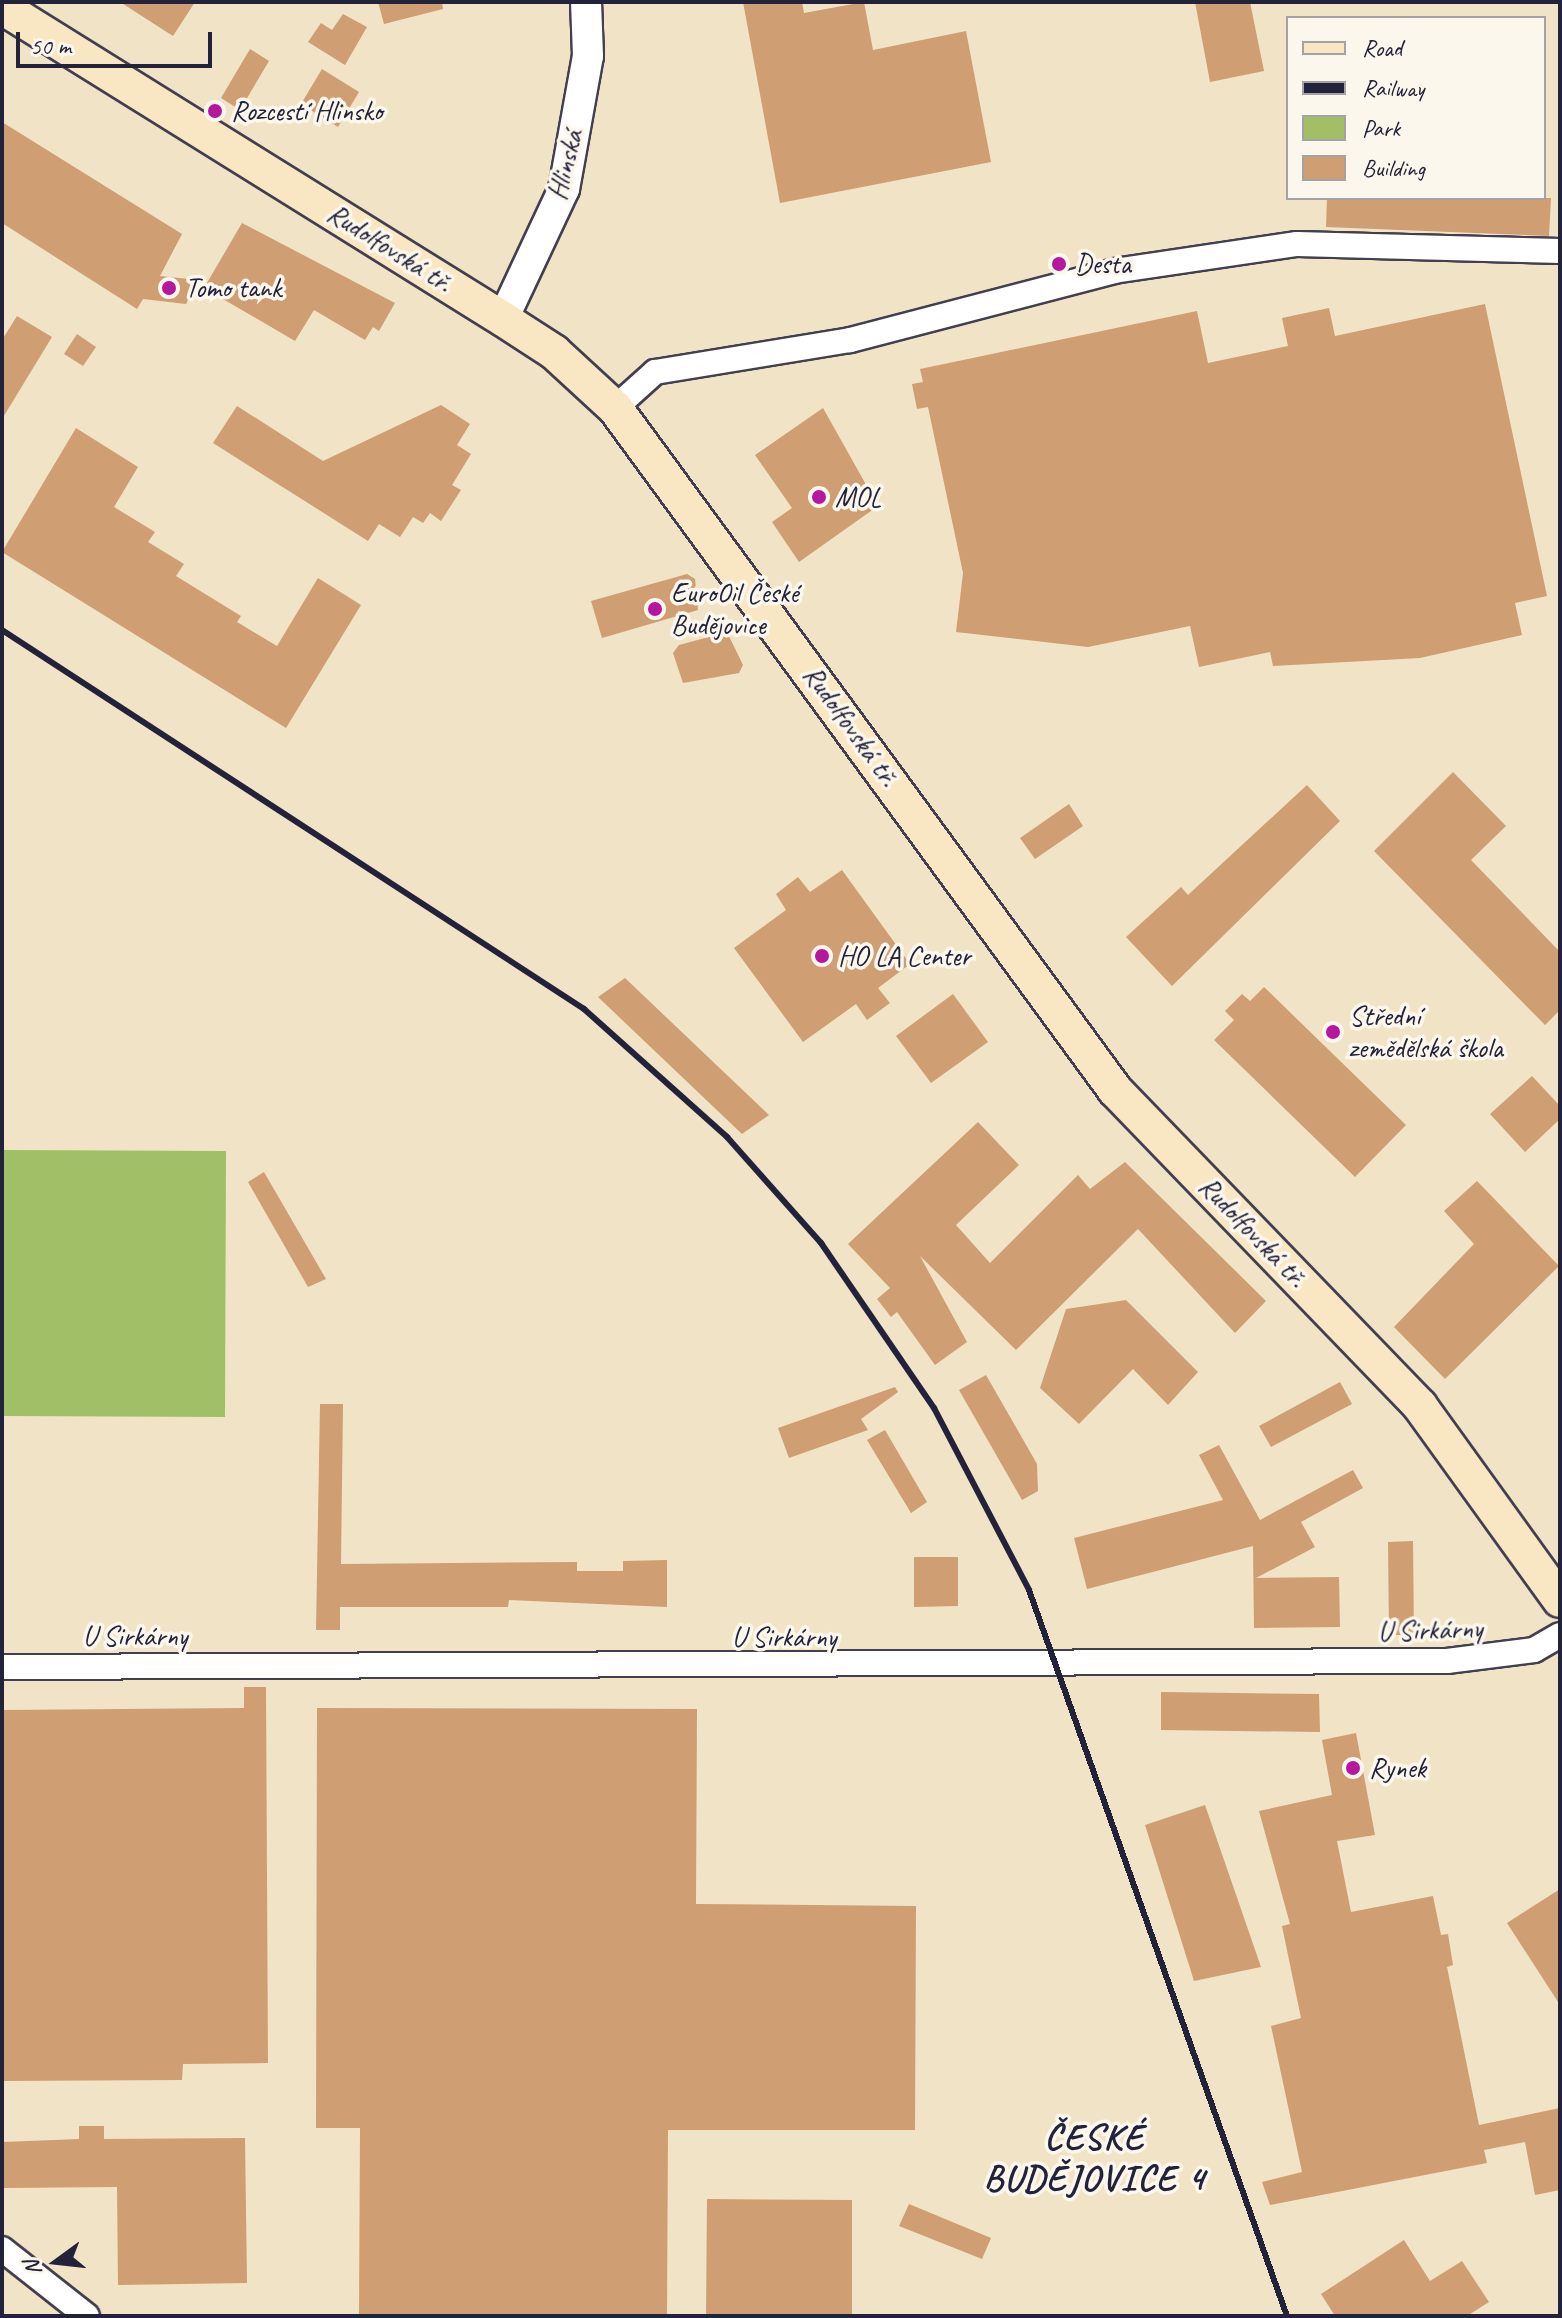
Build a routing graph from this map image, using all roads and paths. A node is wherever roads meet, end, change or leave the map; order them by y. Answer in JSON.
{"nodes":[{"id":1,"x":586,"y":2,"type":"edge"},
{"id":2,"x":2,"y":7,"type":"edge"},
{"id":3,"x":1560,"y":251,"type":"edge"},
{"id":4,"x":503,"y":319,"type":"junction"},
{"id":5,"x":615,"y":408,"type":"junction"},
{"id":6,"x":1560,"y":1600,"type":"edge"},
{"id":7,"x":1560,"y":1635,"type":"edge"},
{"id":8,"x":2,"y":1667,"type":"edge"},
{"id":9,"x":2,"y":2249,"type":"edge"},
{"id":10,"x":87,"y":2316,"type":"edge"}],
"edges":[{"from":1,"to":4,"type":"street","name":"Hlinská"},
{"from":2,"to":4,"type":"main road","name":"Rudolfovská tř."},
{"from":3,"to":5,"type":"street"},
{"from":4,"to":5,"type":"main road","name":"Rudolfovská tř."},
{"from":5,"to":6,"type":"main road","name":"Rudolfovská tř."},
{"from":7,"to":8,"type":"street","name":"U Sirkárny"},
{"from":9,"to":10,"type":"street"}]}
